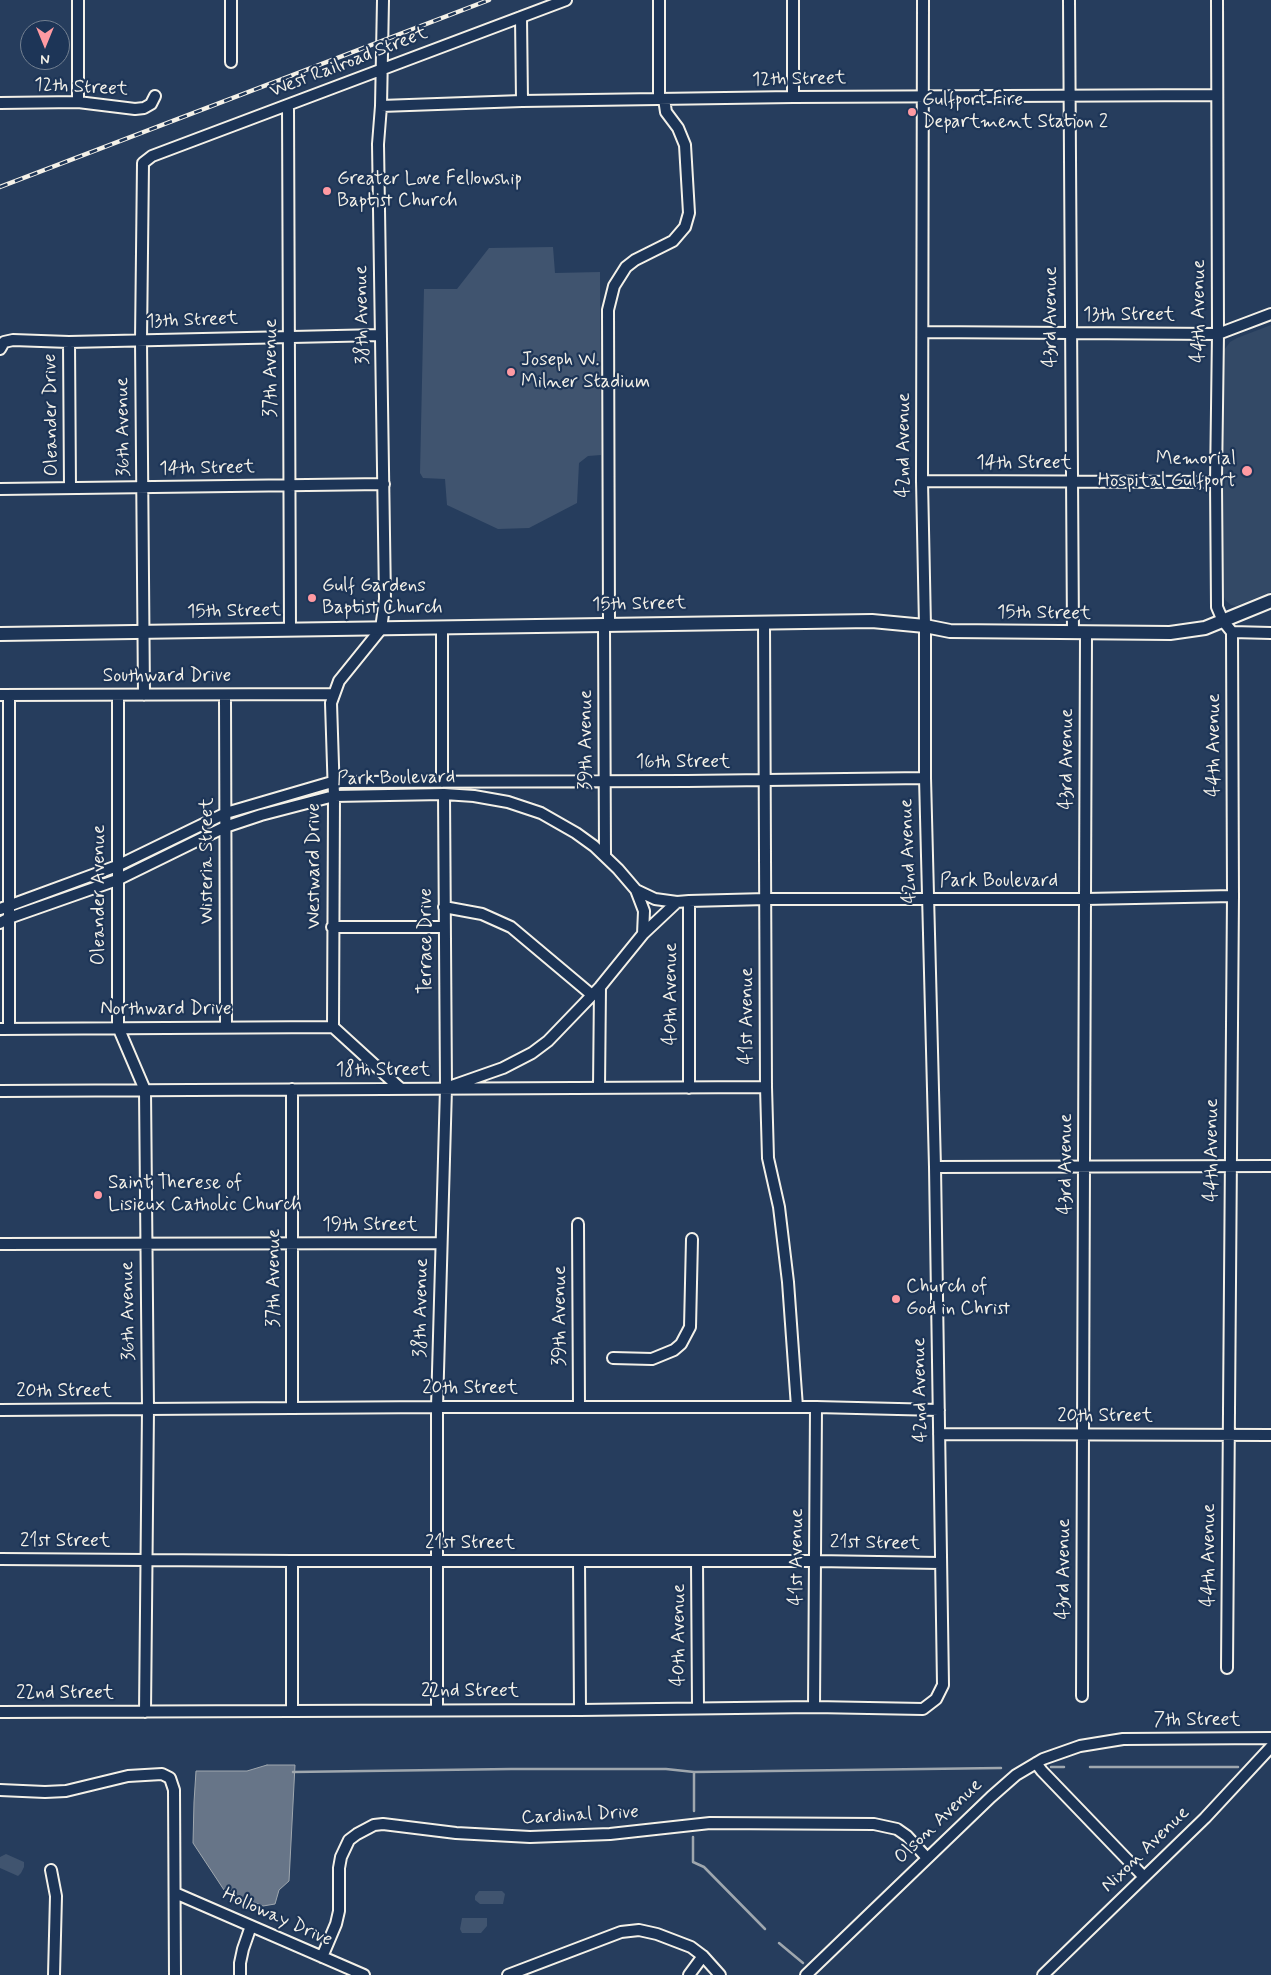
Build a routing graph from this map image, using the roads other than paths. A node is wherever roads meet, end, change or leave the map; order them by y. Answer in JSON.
{"nodes":[{"id":1,"x":78,"y":0,"type":"edge"},
{"id":2,"x":231,"y":0,"type":"edge"},
{"id":3,"x":383,"y":0,"type":"edge"},
{"id":4,"x":566,"y":0,"type":"edge"},
{"id":5,"x":659,"y":0,"type":"edge"},
{"id":6,"x":793,"y":0,"type":"edge"},
{"id":7,"x":923,"y":0,"type":"edge"},
{"id":8,"x":1069,"y":0,"type":"edge"},
{"id":9,"x":1217,"y":0,"type":"edge"},
{"id":10,"x":521,"y":17,"type":"junction"},
{"id":11,"x":231,"y":62,"type":"dead end"},
{"id":12,"x":381,"y":69,"type":"junction"},
{"id":13,"x":155,"y":96,"type":"dead end"},
{"id":14,"x":923,"y":96,"type":"junction"},
{"id":15,"x":1069,"y":96,"type":"junction"},
{"id":16,"x":1217,"y":96,"type":"junction"},
{"id":17,"x":794,"y":97,"type":"junction"},
{"id":18,"x":662,"y":99,"type":"junction"},
{"id":19,"x":522,"y":101,"type":"junction"},
{"id":20,"x":78,"y":102,"type":"junction"},
{"id":21,"x":0,"y":103,"type":"edge"},
{"id":22,"x":288,"y":106,"type":"junction"},
{"id":23,"x":381,"y":106,"type":"junction"},
{"id":24,"x":145,"y":160,"type":"joint"},
{"id":25,"x":1271,"y":314,"type":"edge"},
{"id":26,"x":923,"y":332,"type":"junction"},
{"id":27,"x":1070,"y":333,"type":"junction"},
{"id":28,"x":1218,"y":334,"type":"junction"},
{"id":29,"x":381,"y":335,"type":"junction"},
{"id":30,"x":289,"y":336,"type":"junction"},
{"id":31,"x":141,"y":340,"type":"junction"},
{"id":32,"x":68,"y":342,"type":"junction"},
{"id":33,"x":2,"y":346,"type":"edge"},
{"id":34,"x":922,"y":481,"type":"junction"},
{"id":35,"x":1071,"y":481,"type":"junction"},
{"id":36,"x":1216,"y":482,"type":"junction"},
{"id":37,"x":384,"y":484,"type":"junction"},
{"id":38,"x":290,"y":486,"type":"junction"},
{"id":39,"x":142,"y":487,"type":"junction"},
{"id":40,"x":0,"y":488,"type":"edge"},
{"id":41,"x":70,"y":488,"type":"junction"},
{"id":42,"x":1271,"y":601,"type":"edge"},
{"id":43,"x":1223,"y":621,"type":"junction"},
{"id":44,"x":764,"y":622,"type":"junction"},
{"id":45,"x":606,"y":625,"type":"junction"},
{"id":46,"x":925,"y":626,"type":"junction"},
{"id":47,"x":442,"y":627,"type":"junction"},
{"id":48,"x":381,"y":629,"type":"junction"},
{"id":49,"x":290,"y":630,"type":"junction"},
{"id":50,"x":1232,"y":632,"type":"junction"},
{"id":51,"x":144,"y":633,"type":"junction"},
{"id":52,"x":1080,"y":633,"type":"junction"},
{"id":53,"x":1271,"y":633,"type":"edge"},
{"id":54,"x":0,"y":634,"type":"edge"},
{"id":55,"x":334,"y":694,"type":"junction"},
{"id":56,"x":4,"y":695,"type":"edge"},
{"id":57,"x":118,"y":695,"type":"junction"},
{"id":58,"x":144,"y":695,"type":"junction"},
{"id":59,"x":225,"y":695,"type":"junction"},
{"id":60,"x":925,"y":778,"type":"junction"},
{"id":61,"x":764,"y":780,"type":"junction"},
{"id":62,"x":332,"y":782,"type":"junction"},
{"id":63,"x":442,"y":782,"type":"junction"},
{"id":64,"x":505,"y":782,"type":"junction"},
{"id":65,"x":605,"y":782,"type":"junction"},
{"id":66,"x":444,"y":794,"type":"junction"},
{"id":67,"x":334,"y":796,"type":"junction"},
{"id":68,"x":226,"y":813,"type":"junction"},
{"id":69,"x":225,"y":827,"type":"junction"},
{"id":70,"x":605,"y":855,"type":"junction"},
{"id":71,"x":117,"y":866,"type":"junction"},
{"id":72,"x":117,"y":880,"type":"junction"},
{"id":73,"x":636,"y":890,"type":"junction"},
{"id":74,"x":1233,"y":896,"type":"junction"},
{"id":75,"x":766,"y":899,"type":"junction"},
{"id":76,"x":928,"y":899,"type":"junction"},
{"id":77,"x":1086,"y":899,"type":"junction"},
{"id":78,"x":690,"y":901,"type":"junction"},
{"id":79,"x":676,"y":902,"type":"junction"},
{"id":80,"x":5,"y":907,"type":"edge"},
{"id":81,"x":444,"y":907,"type":"junction"},
{"id":82,"x":5,"y":920,"type":"edge"},
{"id":83,"x":332,"y":927,"type":"junction"},
{"id":84,"x":444,"y":927,"type":"junction"},
{"id":85,"x":643,"y":934,"type":"junction"},
{"id":86,"x":600,"y":987,"type":"junction"},
{"id":87,"x":592,"y":995,"type":"junction"},
{"id":88,"x":118,"y":1027,"type":"junction"},
{"id":89,"x":226,"y":1027,"type":"junction"},
{"id":90,"x":333,"y":1027,"type":"junction"},
{"id":91,"x":5,"y":1029,"type":"edge"},
{"id":92,"x":766,"y":1087,"type":"junction"},
{"id":93,"x":401,"y":1088,"type":"junction"},
{"id":94,"x":446,"y":1088,"type":"junction"},
{"id":95,"x":599,"y":1088,"type":"junction"},
{"id":96,"x":689,"y":1088,"type":"junction"},
{"id":97,"x":292,"y":1089,"type":"junction"},
{"id":98,"x":145,"y":1090,"type":"junction"},
{"id":99,"x":0,"y":1091,"type":"edge"},
{"id":100,"x":1230,"y":1166,"type":"junction"},
{"id":101,"x":1271,"y":1166,"type":"edge"},
{"id":102,"x":935,"y":1167,"type":"junction"},
{"id":103,"x":1084,"y":1167,"type":"junction"},
{"id":104,"x":578,"y":1224,"type":"dead end"},
{"id":105,"x":692,"y":1239,"type":"dead end"},
{"id":106,"x":441,"y":1243,"type":"junction"},
{"id":107,"x":0,"y":1244,"type":"edge"},
{"id":108,"x":293,"y":1244,"type":"junction"},
{"id":109,"x":145,"y":1245,"type":"junction"},
{"id":110,"x":613,"y":1358,"type":"dead end"},
{"id":111,"x":292,"y":1407,"type":"junction"},
{"id":112,"x":437,"y":1407,"type":"junction"},
{"id":113,"x":579,"y":1407,"type":"junction"},
{"id":114,"x":816,"y":1407,"type":"junction"},
{"id":115,"x":148,"y":1408,"type":"junction"},
{"id":116,"x":797,"y":1408,"type":"junction"},
{"id":117,"x":0,"y":1410,"type":"edge"},
{"id":118,"x":939,"y":1410,"type":"junction"},
{"id":119,"x":939,"y":1434,"type":"junction"},
{"id":120,"x":1083,"y":1435,"type":"junction"},
{"id":121,"x":1229,"y":1435,"type":"junction"},
{"id":122,"x":1271,"y":1435,"type":"edge"},
{"id":123,"x":0,"y":1559,"type":"edge"},
{"id":124,"x":145,"y":1560,"type":"junction"},
{"id":125,"x":579,"y":1561,"type":"junction"},
{"id":126,"x":697,"y":1561,"type":"junction"},
{"id":127,"x":816,"y":1561,"type":"junction"},
{"id":128,"x":292,"y":1562,"type":"junction"},
{"id":129,"x":437,"y":1562,"type":"junction"},
{"id":130,"x":940,"y":1563,"type":"junction"},
{"id":131,"x":1227,"y":1668,"type":"dead end"},
{"id":132,"x":1082,"y":1696,"type":"dead end"},
{"id":133,"x":936,"y":1699,"type":"joint"},
{"id":134,"x":698,"y":1708,"type":"junction"},
{"id":135,"x":814,"y":1708,"type":"junction"},
{"id":136,"x":437,"y":1710,"type":"junction"},
{"id":137,"x":580,"y":1710,"type":"junction"},
{"id":138,"x":292,"y":1711,"type":"junction"},
{"id":139,"x":0,"y":1712,"type":"edge"},
{"id":140,"x":145,"y":1712,"type":"junction"},
{"id":141,"x":1271,"y":1738,"type":"edge"},
{"id":142,"x":1122,"y":1739,"type":"joint"},
{"id":143,"x":1271,"y":1747,"type":"edge"},
{"id":144,"x":1036,"y":1763,"type":"junction"},
{"id":145,"x":0,"y":1790,"type":"edge"},
{"id":146,"x":927,"y":1858,"type":"junction"},
{"id":147,"x":51,"y":1870,"type":"dead end"},
{"id":148,"x":1144,"y":1877,"type":"junction"},
{"id":149,"x":175,"y":1892,"type":"junction"},
{"id":150,"x":251,"y":1926,"type":"junction"},
{"id":151,"x":703,"y":1956,"type":"junction"},
{"id":152,"x":322,"y":1957,"type":"junction"},
{"id":153,"x":54,"y":1975,"type":"edge"},
{"id":154,"x":175,"y":1975,"type":"edge"},
{"id":155,"x":240,"y":1975,"type":"edge"},
{"id":156,"x":364,"y":1975,"type":"edge"},
{"id":157,"x":508,"y":1975,"type":"edge"},
{"id":158,"x":689,"y":1975,"type":"edge"},
{"id":159,"x":720,"y":1975,"type":"edge"},
{"id":160,"x":806,"y":1975,"type":"edge"},
{"id":161,"x":1043,"y":1975,"type":"edge"}],
"edges":[{"from":1,"to":20,"type":"street"},
{"from":2,"to":11,"type":"street"},
{"from":3,"to":12,"type":"street","name":"38th Avenue"},
{"from":4,"to":10,"type":"street","name":"West Railroad Street"},
{"from":5,"to":18,"type":"street"},
{"from":6,"to":17,"type":"street"},
{"from":7,"to":14,"type":"street","name":"42nd Avenue"},
{"from":8,"to":15,"type":"street","name":"43rd Avenue"},
{"from":9,"to":16,"type":"street","name":"44th Avenue"},
{"from":10,"to":12,"type":"street","name":"West Railroad Street"},
{"from":10,"to":19,"type":"street"},
{"from":12,"to":22,"type":"street","name":"West Railroad Street"},
{"from":12,"to":23,"type":"street","name":"38th Avenue"},
{"from":13,"to":20,"type":"street","name":"12th Street"},
{"from":14,"to":15,"type":"street","name":"12th Street"},
{"from":14,"to":17,"type":"street","name":"12th Street"},
{"from":14,"to":26,"type":"street","name":"42nd Avenue"},
{"from":15,"to":16,"type":"street","name":"12th Street"},
{"from":15,"to":27,"type":"street","name":"43rd Avenue"},
{"from":16,"to":28,"type":"street","name":"44th Avenue"},
{"from":17,"to":18,"type":"street","name":"12th Street"},
{"from":18,"to":19,"type":"street","name":"12th Street"},
{"from":18,"to":45,"type":"street","name":"39th Avenue"},
{"from":19,"to":23,"type":"street","name":"12th Street"},
{"from":20,"to":21,"type":"street","name":"12th Street"},
{"from":22,"to":24,"type":"street","name":"West Railroad Street"},
{"from":22,"to":30,"type":"street","name":"37th Avenue"},
{"from":23,"to":29,"type":"street","name":"38th Avenue"},
{"from":24,"to":31,"type":"street","name":"36th Avenue"},
{"from":25,"to":28,"type":"street","name":"13th Street"},
{"from":26,"to":27,"type":"street","name":"13th Street"},
{"from":26,"to":34,"type":"street","name":"42nd Avenue"},
{"from":27,"to":28,"type":"street","name":"13th Street"},
{"from":27,"to":35,"type":"street","name":"43rd Avenue"},
{"from":28,"to":36,"type":"street","name":"44th Avenue"},
{"from":29,"to":30,"type":"street","name":"13th Street"},
{"from":29,"to":37,"type":"street","name":"38th Avenue"},
{"from":30,"to":31,"type":"street","name":"13th Street"},
{"from":30,"to":38,"type":"street","name":"37th Avenue"},
{"from":31,"to":32,"type":"street","name":"13th Street"},
{"from":31,"to":39,"type":"street","name":"36th Avenue"},
{"from":32,"to":33,"type":"street","name":"13th Street"},
{"from":32,"to":41,"type":"street","name":"Oleander Drive"},
{"from":34,"to":35,"type":"street","name":"14th Street"},
{"from":34,"to":46,"type":"street","name":"42nd Avenue"},
{"from":35,"to":36,"type":"street","name":"14th Street"},
{"from":35,"to":52,"type":"street","name":"43rd Avenue"},
{"from":36,"to":43,"type":"street","name":"44th Avenue"},
{"from":37,"to":38,"type":"street","name":"14th Street"},
{"from":37,"to":48,"type":"street","name":"38th Avenue"},
{"from":38,"to":39,"type":"street","name":"14th Street"},
{"from":38,"to":49,"type":"street","name":"37th Avenue"},
{"from":39,"to":41,"type":"street","name":"14th Street"},
{"from":39,"to":51,"type":"street","name":"36th Avenue"},
{"from":40,"to":41,"type":"street","name":"14th Street"},
{"from":42,"to":43,"type":"main road","name":"15th Street"},
{"from":43,"to":50,"type":"street"},
{"from":43,"to":52,"type":"main road","name":"15th Street"},
{"from":44,"to":45,"type":"main road","name":"15th Street"},
{"from":44,"to":46,"type":"main road","name":"15th Street"},
{"from":44,"to":61,"type":"street","name":"41st Avenue"},
{"from":45,"to":47,"type":"main road","name":"15th Street"},
{"from":45,"to":65,"type":"street","name":"39th Avenue"},
{"from":46,"to":52,"type":"main road","name":"15th Street"},
{"from":46,"to":60,"type":"street","name":"42nd Avenue"},
{"from":47,"to":48,"type":"main road","name":"15th Street"},
{"from":47,"to":63,"type":"street"},
{"from":48,"to":49,"type":"main road","name":"15th Street"},
{"from":48,"to":55,"type":"street","name":"Westward Drive"},
{"from":49,"to":51,"type":"main road","name":"15th Street"},
{"from":50,"to":53,"type":"street"},
{"from":50,"to":74,"type":"street","name":"44th Avenue"},
{"from":51,"to":54,"type":"main road","name":"15th Street"},
{"from":51,"to":58,"type":"street","name":"36th Avenue"},
{"from":52,"to":77,"type":"street","name":"43rd Avenue"},
{"from":55,"to":59,"type":"street","name":"Southward Drive"},
{"from":55,"to":62,"type":"street","name":"Westward Drive"},
{"from":56,"to":57,"type":"street","name":"Southward Drive"},
{"from":56,"to":80,"type":"street"},
{"from":57,"to":58,"type":"street","name":"Southward Drive"},
{"from":57,"to":71,"type":"street","name":"Oleander Avenue"},
{"from":58,"to":59,"type":"street","name":"Southward Drive"},
{"from":59,"to":68,"type":"street","name":"Wisteria Street"},
{"from":60,"to":61,"type":"street","name":"16th Street"},
{"from":60,"to":76,"type":"street","name":"42nd Avenue"},
{"from":61,"to":65,"type":"street","name":"16th Street"},
{"from":61,"to":75,"type":"street","name":"41st Avenue"},
{"from":62,"to":63,"type":"street","name":"Park Boulevard"},
{"from":62,"to":67,"type":"street","name":"Westward Drive"},
{"from":62,"to":68,"type":"street","name":"Park Boulevard"},
{"from":63,"to":64,"type":"street","name":"16th Street"},
{"from":64,"to":65,"type":"street","name":"16th Street"},
{"from":64,"to":66,"type":"street"},
{"from":65,"to":70,"type":"street","name":"39th Avenue"},
{"from":66,"to":67,"type":"street","name":"Park Boulevard"},
{"from":66,"to":70,"type":"street","name":"Park Boulevard"},
{"from":66,"to":81,"type":"street","name":"Terrace Drive"},
{"from":67,"to":69,"type":"street","name":"Park Boulevard"},
{"from":67,"to":83,"type":"street","name":"Westward Drive"},
{"from":68,"to":69,"type":"street","name":"Wisteria Street"},
{"from":68,"to":71,"type":"street","name":"Park Boulevard"},
{"from":69,"to":72,"type":"street","name":"Park Boulevard"},
{"from":69,"to":89,"type":"street","name":"Wisteria Street"},
{"from":70,"to":73,"type":"street","name":"Park Boulevard"},
{"from":71,"to":72,"type":"street","name":"Oleander Avenue"},
{"from":71,"to":80,"type":"street","name":"Park Boulevard"},
{"from":72,"to":82,"type":"street","name":"Park Boulevard"},
{"from":72,"to":88,"type":"street","name":"Oleander Avenue"},
{"from":73,"to":79,"type":"street","name":"Park Boulevard"},
{"from":73,"to":85,"type":"street","name":"Park Boulevard"},
{"from":74,"to":77,"type":"street","name":"Park Boulevard"},
{"from":74,"to":100,"type":"street","name":"44th Avenue"},
{"from":75,"to":76,"type":"street","name":"Park Boulevard"},
{"from":75,"to":78,"type":"street","name":"Park Boulevard"},
{"from":75,"to":92,"type":"street","name":"41st Avenue"},
{"from":76,"to":77,"type":"street","name":"Park Boulevard"},
{"from":76,"to":102,"type":"street","name":"42nd Avenue"},
{"from":77,"to":103,"type":"street","name":"43rd Avenue"},
{"from":78,"to":79,"type":"street","name":"Park Boulevard"},
{"from":78,"to":96,"type":"street","name":"40th Avenue"},
{"from":79,"to":85,"type":"street"},
{"from":80,"to":82,"type":"street"},
{"from":81,"to":84,"type":"street","name":"Terrace Drive"},
{"from":81,"to":87,"type":"street"},
{"from":82,"to":91,"type":"street"},
{"from":83,"to":84,"type":"street"},
{"from":83,"to":90,"type":"street","name":"Westward Drive"},
{"from":84,"to":94,"type":"street","name":"Terrace Drive"},
{"from":85,"to":86,"type":"street"},
{"from":86,"to":87,"type":"street"},
{"from":86,"to":95,"type":"street"},
{"from":87,"to":94,"type":"street"},
{"from":88,"to":89,"type":"street","name":"Northward Drive"},
{"from":88,"to":91,"type":"street","name":"Northward Drive"},
{"from":88,"to":98,"type":"street","name":"Oleander Avenue"},
{"from":89,"to":90,"type":"street","name":"Northward Drive"},
{"from":90,"to":93,"type":"street"},
{"from":92,"to":96,"type":"street","name":"18th Street"},
{"from":92,"to":116,"type":"street","name":"41st Avenue"},
{"from":93,"to":94,"type":"street","name":"18th Street"},
{"from":93,"to":97,"type":"street","name":"18th Street"},
{"from":94,"to":95,"type":"street","name":"18th Street"},
{"from":94,"to":106,"type":"street","name":"38th Avenue"},
{"from":95,"to":96,"type":"street","name":"18th Street"},
{"from":97,"to":98,"type":"street","name":"18th Street"},
{"from":97,"to":108,"type":"street","name":"37th Avenue"},
{"from":98,"to":99,"type":"street","name":"18th Street"},
{"from":98,"to":109,"type":"street","name":"36th Avenue"},
{"from":100,"to":101,"type":"street"},
{"from":100,"to":103,"type":"street"},
{"from":100,"to":121,"type":"street","name":"44th Avenue"},
{"from":102,"to":103,"type":"street"},
{"from":102,"to":118,"type":"street","name":"42nd Avenue"},
{"from":103,"to":120,"type":"street","name":"43rd Avenue"},
{"from":104,"to":113,"type":"street","name":"39th Avenue"},
{"from":105,"to":110,"type":"street"},
{"from":106,"to":108,"type":"street","name":"19th Street"},
{"from":106,"to":112,"type":"street","name":"38th Avenue"},
{"from":107,"to":109,"type":"street","name":"19th Street"},
{"from":108,"to":109,"type":"street","name":"19th Street"},
{"from":108,"to":111,"type":"street","name":"37th Avenue"},
{"from":109,"to":115,"type":"street","name":"36th Avenue"},
{"from":111,"to":112,"type":"street","name":"20th Street"},
{"from":111,"to":115,"type":"street","name":"20th Street"},
{"from":112,"to":113,"type":"street","name":"20th Street"},
{"from":112,"to":129,"type":"street","name":"38th Avenue"},
{"from":113,"to":116,"type":"street","name":"20th Street"},
{"from":114,"to":116,"type":"street","name":"20th Street"},
{"from":114,"to":118,"type":"street","name":"20th Street"},
{"from":114,"to":127,"type":"street","name":"41st Avenue"},
{"from":115,"to":117,"type":"street","name":"20th Street"},
{"from":115,"to":124,"type":"street","name":"36th Avenue"},
{"from":118,"to":119,"type":"street","name":"42nd Avenue"},
{"from":119,"to":120,"type":"street","name":"20th Street"},
{"from":119,"to":130,"type":"street","name":"42nd Avenue"},
{"from":120,"to":121,"type":"street","name":"20th Street"},
{"from":120,"to":132,"type":"street","name":"43rd Avenue"},
{"from":121,"to":122,"type":"street","name":"20th Street"},
{"from":121,"to":131,"type":"street","name":"44th Avenue"},
{"from":123,"to":124,"type":"street","name":"21st Street"},
{"from":124,"to":128,"type":"street","name":"21st Street"},
{"from":124,"to":140,"type":"street","name":"36th Avenue"},
{"from":125,"to":126,"type":"street","name":"21st Street"},
{"from":125,"to":129,"type":"street","name":"21st Street"},
{"from":125,"to":137,"type":"street"},
{"from":126,"to":127,"type":"street","name":"21st Street"},
{"from":126,"to":134,"type":"street","name":"40th Avenue"},
{"from":127,"to":130,"type":"street","name":"21st Street"},
{"from":127,"to":135,"type":"street","name":"41st Avenue"},
{"from":128,"to":129,"type":"street","name":"21st Street"},
{"from":128,"to":138,"type":"street"},
{"from":129,"to":136,"type":"street","name":"38th Avenue"},
{"from":130,"to":133,"type":"street","name":"42nd Avenue"},
{"from":133,"to":135,"type":"street","name":"22nd Street"},
{"from":134,"to":135,"type":"street","name":"22nd Street"},
{"from":134,"to":137,"type":"street","name":"22nd Street"},
{"from":136,"to":137,"type":"street","name":"22nd Street"},
{"from":136,"to":138,"type":"street","name":"22nd Street"},
{"from":138,"to":140,"type":"street","name":"22nd Street"},
{"from":139,"to":140,"type":"street","name":"22nd Street"},
{"from":141,"to":142,"type":"street","name":"7th Street"},
{"from":142,"to":144,"type":"street","name":"Olson Avenue"},
{"from":143,"to":148,"type":"street","name":"Nixon Avenue"},
{"from":144,"to":146,"type":"street","name":"Olson Avenue"},
{"from":144,"to":148,"type":"street"},
{"from":145,"to":149,"type":"street"},
{"from":146,"to":152,"type":"street","name":"Cardinal Drive"},
{"from":146,"to":160,"type":"street","name":"Olson Avenue"},
{"from":147,"to":153,"type":"street"},
{"from":148,"to":161,"type":"street","name":"Nixon Avenue"},
{"from":149,"to":150,"type":"street","name":"Holloway Drive"},
{"from":149,"to":154,"type":"street"},
{"from":150,"to":152,"type":"street","name":"Holloway Drive"},
{"from":150,"to":155,"type":"street"},
{"from":151,"to":157,"type":"street"},
{"from":151,"to":158,"type":"street"},
{"from":151,"to":159,"type":"street"},
{"from":152,"to":156,"type":"street","name":"Holloway Drive"}]}
